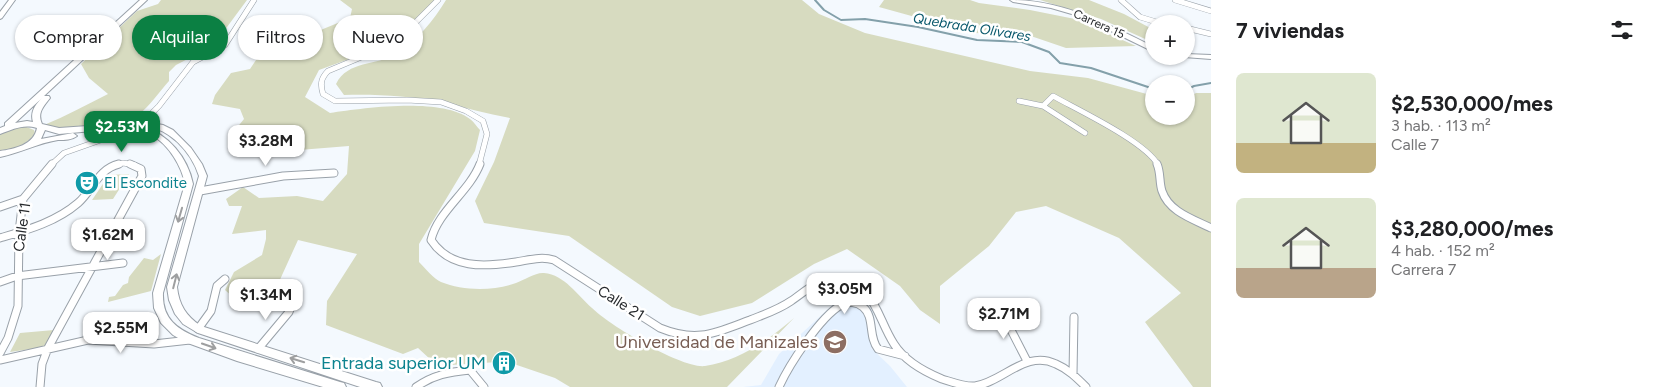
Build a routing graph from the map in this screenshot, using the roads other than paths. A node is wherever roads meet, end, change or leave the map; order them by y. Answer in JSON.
{"nodes":[{"id":1,"x":12,"y":0,"type":"edge"},
{"id":2,"x":144,"y":0,"type":"edge"},
{"id":3,"x":150,"y":0,"type":"edge"},
{"id":4,"x":254,"y":0,"type":"edge"},
{"id":5,"x":438,"y":0,"type":"edge"},
{"id":6,"x":1013,"y":0,"type":"edge"},
{"id":7,"x":1121,"y":0,"type":"edge"},
{"id":8,"x":1175,"y":0,"type":"edge"},
{"id":9,"x":1211,"y":11,"type":"edge"},
{"id":10,"x":0,"y":17,"type":"edge"},
{"id":11,"x":1145,"y":18,"type":"edge"},
{"id":12,"x":1195,"y":30,"type":"edge"},
{"id":13,"x":1211,"y":34,"type":"edge"},
{"id":14,"x":1145,"y":46,"type":"edge"},
{"id":15,"x":1195,"y":56,"type":"edge"},
{"id":16,"x":1211,"y":57,"type":"edge"},
{"id":17,"x":1018,"y":100,"type":"dead end"},
{"id":18,"x":1043,"y":106,"type":"junction"},
{"id":19,"x":40,"y":126,"type":"junction"},
{"id":20,"x":134,"y":127,"type":"junction"},
{"id":21,"x":0,"y":130,"type":"edge"},
{"id":22,"x":1085,"y":132,"type":"dead end"},
{"id":23,"x":27,"y":146,"type":"junction"},
{"id":24,"x":3,"y":154,"type":"edge"},
{"id":25,"x":334,"y":173,"type":"dead end"},
{"id":26,"x":200,"y":191,"type":"junction"},
{"id":27,"x":23,"y":199,"type":"junction"},
{"id":28,"x":0,"y":206,"type":"edge"},
{"id":29,"x":1211,"y":228,"type":"edge"},
{"id":30,"x":18,"y":232,"type":"junction"},
{"id":31,"x":0,"y":238,"type":"edge"},
{"id":32,"x":123,"y":263,"type":"dead end"},
{"id":33,"x":92,"y":266,"type":"junction"},
{"id":34,"x":18,"y":276,"type":"junction"},
{"id":35,"x":225,"y":279,"type":"dead end"},
{"id":36,"x":0,"y":282,"type":"edge"},
{"id":37,"x":292,"y":304,"type":"dead end"},
{"id":38,"x":1004,"y":310,"type":"dead end"},
{"id":39,"x":1074,"y":317,"type":"dead end"},
{"id":40,"x":198,"y":330,"type":"junction"},
{"id":41,"x":191,"y":340,"type":"junction"},
{"id":42,"x":48,"y":348,"type":"junction"},
{"id":43,"x":258,"y":349,"type":"junction"},
{"id":44,"x":0,"y":353,"type":"edge"},
{"id":45,"x":905,"y":356,"type":"junction"},
{"id":46,"x":0,"y":360,"type":"edge"},
{"id":47,"x":1027,"y":361,"type":"junction"},
{"id":48,"x":1073,"y":374,"type":"junction"},
{"id":49,"x":40,"y":387,"type":"edge"},
{"id":50,"x":340,"y":387,"type":"edge"},
{"id":51,"x":376,"y":387,"type":"edge"},
{"id":52,"x":416,"y":387,"type":"edge"},
{"id":53,"x":484,"y":387,"type":"edge"},
{"id":54,"x":780,"y":387,"type":"edge"},
{"id":55,"x":1086,"y":387,"type":"edge"}],
"edges":[{"from":1,"to":10,"type":"main road"},
{"from":2,"to":21,"type":"main road"},
{"from":3,"to":19,"type":"main road"},
{"from":4,"to":20,"type":"street","name":"Calle 11"},
{"from":5,"to":45,"type":"street","name":"Calle 21"},
{"from":6,"to":14,"type":"main road","name":"Carrera 15"},
{"from":7,"to":11,"type":"street"},
{"from":8,"to":9,"type":"street"},
{"from":12,"to":13,"type":"street"},
{"from":15,"to":16,"type":"main road"},
{"from":17,"to":18,"type":"street"},
{"from":18,"to":22,"type":"street"},
{"from":18,"to":29,"type":"street"},
{"from":19,"to":20,"type":"main road"},
{"from":19,"to":21,"type":"main road"},
{"from":19,"to":23,"type":"main road"},
{"from":20,"to":23,"type":"main road"},
{"from":20,"to":26,"type":"main road"},
{"from":20,"to":27,"type":"street","name":"Calle 11"},
{"from":20,"to":41,"type":"main road","one_way":true},
{"from":23,"to":24,"type":"main road"},
{"from":25,"to":26,"type":"street"},
{"from":40,"to":26,"type":"main road","one_way":true},
{"from":27,"to":28,"type":"street"},
{"from":27,"to":30,"type":"street","name":"Calle 11"},
{"from":30,"to":31,"type":"street"},
{"from":30,"to":33,"type":"street"},
{"from":30,"to":34,"type":"street","name":"Calle 11"},
{"from":32,"to":33,"type":"street"},
{"from":33,"to":34,"type":"street"},
{"from":33,"to":42,"type":"street"},
{"from":34,"to":36,"type":"street"},
{"from":34,"to":44,"type":"street","name":"Calle 11"},
{"from":35,"to":40,"type":"street"},
{"from":37,"to":43,"type":"street"},
{"from":38,"to":47,"type":"street"},
{"from":39,"to":48,"type":"street"},
{"from":40,"to":43,"type":"main road"},
{"from":41,"to":42,"type":"street"},
{"from":41,"to":50,"type":"main road","one_way":true},
{"from":42,"to":46,"type":"street"},
{"from":42,"to":49,"type":"street"},
{"from":51,"to":43,"type":"main road","one_way":true},
{"from":45,"to":47,"type":"street","name":"Calle 21"},
{"from":45,"to":54,"type":"street"},
{"from":47,"to":48,"type":"street"},
{"from":48,"to":55,"type":"street"},
{"from":52,"to":53,"type":"street"}]}
